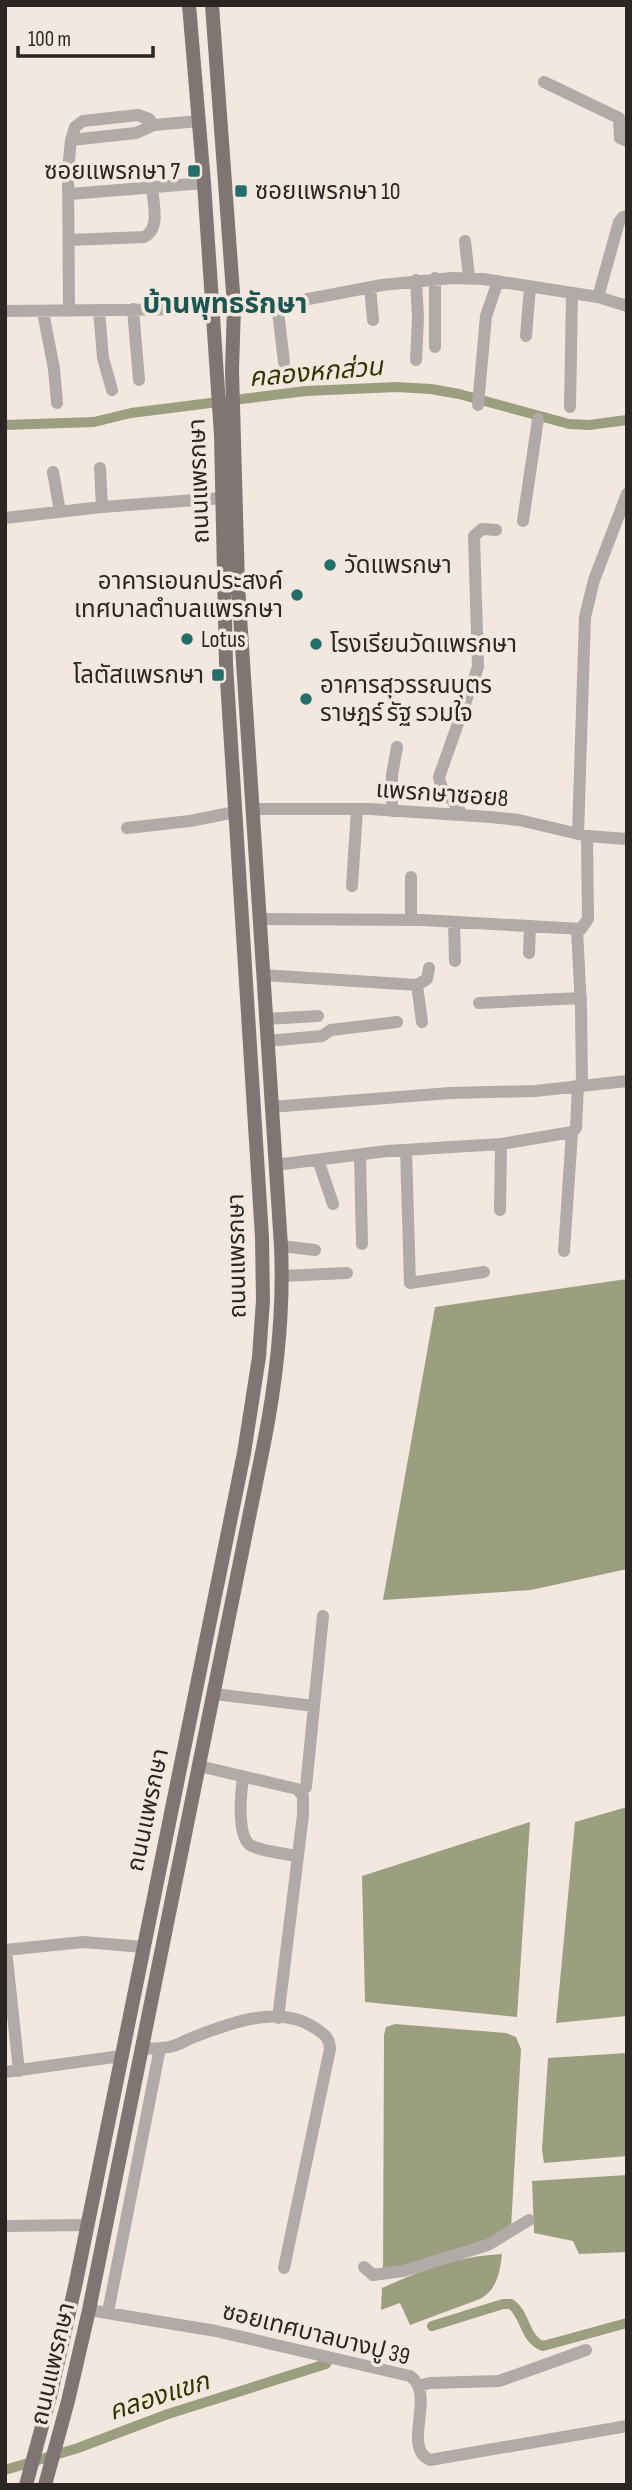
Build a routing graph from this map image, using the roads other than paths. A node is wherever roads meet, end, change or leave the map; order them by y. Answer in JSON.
{"nodes":[{"id":1,"x":189,"y":5,"type":"edge"},
{"id":2,"x":212,"y":5,"type":"edge"},
{"id":3,"x":544,"y":82,"type":"dead end"},
{"id":4,"x":199,"y":121,"type":"junction"},
{"id":5,"x":154,"y":125,"type":"junction"},
{"id":6,"x":71,"y":140,"type":"junction"},
{"id":7,"x":627,"y":141,"type":"edge"},
{"id":8,"x":204,"y":183,"type":"junction"},
{"id":9,"x":152,"y":187,"type":"junction"},
{"id":10,"x":70,"y":194,"type":"junction"},
{"id":11,"x":627,"y":216,"type":"edge"},
{"id":12,"x":70,"y":240,"type":"junction"},
{"id":13,"x":465,"y":241,"type":"dead end"},
{"id":14,"x":435,"y":278,"type":"junction"},
{"id":15,"x":468,"y":278,"type":"junction"},
{"id":16,"x":416,"y":280,"type":"junction"},
{"id":17,"x":498,"y":281,"type":"junction"},
{"id":18,"x":370,"y":287,"type":"junction"},
{"id":19,"x":530,"y":287,"type":"junction"},
{"id":20,"x":572,"y":294,"type":"junction"},
{"id":21,"x":598,"y":298,"type":"junction"},
{"id":22,"x":277,"y":303,"type":"junction"},
{"id":23,"x":234,"y":306,"type":"junction"},
{"id":24,"x":627,"y":306,"type":"edge"},
{"id":25,"x":133,"y":309,"type":"junction"},
{"id":26,"x":214,"y":309,"type":"junction"},
{"id":27,"x":99,"y":310,"type":"junction"},
{"id":28,"x":5,"y":311,"type":"edge"},
{"id":29,"x":69,"y":311,"type":"junction"},
{"id":30,"x":43,"y":312,"type":"junction"},
{"id":31,"x":373,"y":320,"type":"dead end"},
{"id":32,"x":526,"y":335,"type":"dead end"},
{"id":33,"x":435,"y":346,"type":"dead end"},
{"id":34,"x":416,"y":360,"type":"dead end"},
{"id":35,"x":285,"y":362,"type":"dead end"},
{"id":36,"x":139,"y":380,"type":"dead end"},
{"id":37,"x":225,"y":387,"type":"junction"},
{"id":38,"x":112,"y":390,"type":"dead end"},
{"id":39,"x":57,"y":403,"type":"dead end"},
{"id":40,"x":478,"y":405,"type":"dead end"},
{"id":41,"x":570,"y":407,"type":"dead end"},
{"id":42,"x":227,"y":413,"type":"junction"},
{"id":43,"x":538,"y":419,"type":"dead end"},
{"id":44,"x":100,"y":468,"type":"dead end"},
{"id":45,"x":53,"y":472,"type":"dead end"},
{"id":46,"x":627,"y":494,"type":"edge"},
{"id":47,"x":223,"y":498,"type":"junction"},
{"id":48,"x":102,"y":507,"type":"junction"},
{"id":49,"x":61,"y":512,"type":"junction"},
{"id":50,"x":5,"y":518,"type":"edge"},
{"id":51,"x":523,"y":521,"type":"dead end"},
{"id":52,"x":496,"y":530,"type":"dead end"},
{"id":53,"x":397,"y":747,"type":"dead end"},
{"id":54,"x":253,"y":809,"type":"junction"},
{"id":55,"x":357,"y":809,"type":"junction"},
{"id":56,"x":392,"y":811,"type":"junction"},
{"id":57,"x":235,"y":812,"type":"junction"},
{"id":58,"x":462,"y":815,"type":"junction"},
{"id":59,"x":127,"y":828,"type":"dead end"},
{"id":60,"x":583,"y":835,"type":"junction"},
{"id":61,"x":627,"y":838,"type":"edge"},
{"id":62,"x":411,"y":877,"type":"dead end"},
{"id":63,"x":352,"y":886,"type":"dead end"},
{"id":64,"x":259,"y":919,"type":"junction"},
{"id":65,"x":411,"y":920,"type":"junction"},
{"id":66,"x":454,"y":922,"type":"junction"},
{"id":67,"x":530,"y":926,"type":"junction"},
{"id":68,"x":577,"y":930,"type":"junction"},
{"id":69,"x":529,"y":953,"type":"dead end"},
{"id":70,"x":455,"y":961,"type":"dead end"},
{"id":71,"x":429,"y":968,"type":"dead end"},
{"id":72,"x":263,"y":975,"type":"junction"},
{"id":73,"x":417,"y":985,"type":"junction"},
{"id":74,"x":581,"y":998,"type":"junction"},
{"id":75,"x":480,"y":1003,"type":"dead end"},
{"id":76,"x":318,"y":1016,"type":"dead end"},
{"id":77,"x":265,"y":1019,"type":"junction"},
{"id":78,"x":397,"y":1022,"type":"dead end"},
{"id":79,"x":422,"y":1022,"type":"dead end"},
{"id":80,"x":267,"y":1041,"type":"junction"},
{"id":81,"x":627,"y":1081,"type":"edge"},
{"id":82,"x":580,"y":1085,"type":"junction"},
{"id":83,"x":271,"y":1107,"type":"junction"},
{"id":84,"x":572,"y":1132,"type":"junction"},
{"id":85,"x":501,"y":1144,"type":"junction"},
{"id":86,"x":406,"y":1150,"type":"junction"},
{"id":87,"x":360,"y":1155,"type":"junction"},
{"id":88,"x":318,"y":1160,"type":"junction"},
{"id":89,"x":275,"y":1165,"type":"junction"},
{"id":90,"x":333,"y":1204,"type":"dead end"},
{"id":91,"x":500,"y":1210,"type":"dead end"},
{"id":92,"x":362,"y":1244,"type":"dead end"},
{"id":93,"x":281,"y":1246,"type":"junction"},
{"id":94,"x":314,"y":1250,"type":"dead end"},
{"id":95,"x":564,"y":1251,"type":"dead end"},
{"id":96,"x":484,"y":1272,"type":"dead end"},
{"id":97,"x":346,"y":1273,"type":"dead end"},
{"id":98,"x":282,"y":1276,"type":"junction"},
{"id":99,"x":323,"y":1616,"type":"dead end"},
{"id":100,"x":214,"y":1694,"type":"junction"},
{"id":101,"x":314,"y":1706,"type":"junction"},
{"id":102,"x":199,"y":1766,"type":"junction"},
{"id":103,"x":243,"y":1777,"type":"junction"},
{"id":104,"x":177,"y":1786,"type":"junction"},
{"id":105,"x":306,"y":1787,"type":"dead end"},
{"id":106,"x":194,"y":1789,"type":"junction"},
{"id":107,"x":296,"y":1856,"type":"junction"},
{"id":108,"x":143,"y":1947,"type":"junction"},
{"id":109,"x":6,"y":1950,"type":"edge"},
{"id":110,"x":278,"y":2018,"type":"junction"},
{"id":111,"x":160,"y":2048,"type":"junction"},
{"id":112,"x":141,"y":2049,"type":"junction"},
{"id":113,"x":121,"y":2056,"type":"junction"},
{"id":114,"x":12,"y":2072,"type":"edge"},
{"id":115,"x":529,"y":2220,"type":"dead end"},
{"id":116,"x":88,"y":2225,"type":"junction"},
{"id":117,"x":5,"y":2226,"type":"edge"},
{"id":118,"x":364,"y":2267,"type":"dead end"},
{"id":119,"x":284,"y":2269,"type":"dead end"},
{"id":120,"x":89,"y":2310,"type":"junction"},
{"id":121,"x":108,"y":2312,"type":"junction"},
{"id":122,"x":586,"y":2350,"type":"dead end"},
{"id":123,"x":418,"y":2386,"type":"junction"},
{"id":124,"x":627,"y":2426,"type":"edge"},
{"id":125,"x":28,"y":2478,"type":"edge"},
{"id":126,"x":45,"y":2485,"type":"edge"}],
"edges":[{"from":1,"to":4,"type":"main road","name":"ถนนแพรกษา"},
{"from":2,"to":23,"type":"main road","name":"ถนนแพรกษา"},
{"from":3,"to":7,"type":"street"},
{"from":4,"to":5,"type":"street"},
{"from":4,"to":8,"type":"main road","name":"ถนนแพรกษา"},
{"from":5,"to":6,"type":"street"},
{"from":5,"to":6,"type":"street"},
{"from":6,"to":10,"type":"street"},
{"from":8,"to":9,"type":"street"},
{"from":8,"to":26,"type":"main road","name":"ถนนแพรกษา"},
{"from":9,"to":10,"type":"street"},
{"from":9,"to":12,"type":"street"},
{"from":10,"to":12,"type":"street"},
{"from":11,"to":21,"type":"street"},
{"from":12,"to":29,"type":"street"},
{"from":13,"to":15,"type":"street"},
{"from":14,"to":15,"type":"street"},
{"from":14,"to":16,"type":"street"},
{"from":14,"to":33,"type":"street"},
{"from":15,"to":17,"type":"street"},
{"from":16,"to":18,"type":"street"},
{"from":16,"to":34,"type":"street"},
{"from":17,"to":19,"type":"street"},
{"from":17,"to":40,"type":"street"},
{"from":18,"to":22,"type":"street"},
{"from":18,"to":31,"type":"street"},
{"from":19,"to":20,"type":"street"},
{"from":19,"to":32,"type":"street"},
{"from":20,"to":21,"type":"street"},
{"from":20,"to":41,"type":"street"},
{"from":21,"to":24,"type":"street"},
{"from":22,"to":23,"type":"street"},
{"from":22,"to":35,"type":"street"},
{"from":23,"to":37,"type":"main road","name":"ถนนแพรกษา"},
{"from":25,"to":26,"type":"street"},
{"from":25,"to":27,"type":"street"},
{"from":25,"to":36,"type":"street"},
{"from":26,"to":37,"type":"main road","name":"ถนนแพรกษา"},
{"from":27,"to":29,"type":"street"},
{"from":27,"to":38,"type":"street"},
{"from":28,"to":30,"type":"street"},
{"from":29,"to":30,"type":"street"},
{"from":30,"to":39,"type":"street"},
{"from":37,"to":42,"type":"main road","name":"ถนนแพรกษา"},
{"from":42,"to":47,"type":"main road","name":"ถนนแพรกษา"},
{"from":42,"to":54,"type":"main road","name":"ถนนแพรกษา"},
{"from":43,"to":51,"type":"street"},
{"from":44,"to":48,"type":"street"},
{"from":45,"to":49,"type":"street"},
{"from":46,"to":60,"type":"street"},
{"from":47,"to":48,"type":"street"},
{"from":47,"to":57,"type":"main road","name":"ถนนแพรกษา"},
{"from":48,"to":49,"type":"street"},
{"from":49,"to":50,"type":"street"},
{"from":52,"to":58,"type":"street"},
{"from":53,"to":56,"type":"street"},
{"from":54,"to":55,"type":"street","name":"แพรกษาซอย8"},
{"from":54,"to":64,"type":"main road","name":"ถนนแพรกษา"},
{"from":55,"to":56,"type":"street","name":"แพรกษาซอย8"},
{"from":55,"to":63,"type":"street"},
{"from":56,"to":58,"type":"street","name":"แพรกษาซอย8"},
{"from":57,"to":59,"type":"street"},
{"from":57,"to":104,"type":"main road","name":"ถนนแพรกษา"},
{"from":58,"to":60,"type":"street","name":"แพรกษาซอย8"},
{"from":60,"to":61,"type":"street","name":"แพรกษาซอย8"},
{"from":60,"to":68,"type":"street"},
{"from":62,"to":65,"type":"street"},
{"from":64,"to":65,"type":"street"},
{"from":64,"to":72,"type":"main road","name":"ถนนแพรกษา"},
{"from":65,"to":66,"type":"street"},
{"from":66,"to":67,"type":"street"},
{"from":66,"to":70,"type":"street"},
{"from":67,"to":68,"type":"street"},
{"from":67,"to":69,"type":"street"},
{"from":68,"to":74,"type":"street"},
{"from":71,"to":73,"type":"street"},
{"from":72,"to":73,"type":"street"},
{"from":72,"to":77,"type":"main road","name":"ถนนแพรกษา"},
{"from":73,"to":79,"type":"street"},
{"from":74,"to":75,"type":"street"},
{"from":74,"to":82,"type":"street"},
{"from":76,"to":77,"type":"street"},
{"from":77,"to":80,"type":"main road","name":"ถนนแพรกษา"},
{"from":78,"to":80,"type":"street"},
{"from":80,"to":83,"type":"main road","name":"ถนนแพรกษา"},
{"from":81,"to":82,"type":"street"},
{"from":82,"to":83,"type":"street"},
{"from":82,"to":84,"type":"street"},
{"from":83,"to":89,"type":"main road","name":"ถนนแพรกษา"},
{"from":84,"to":85,"type":"street"},
{"from":84,"to":95,"type":"street"},
{"from":85,"to":86,"type":"street"},
{"from":85,"to":91,"type":"street"},
{"from":86,"to":87,"type":"street"},
{"from":86,"to":96,"type":"street"},
{"from":87,"to":88,"type":"street"},
{"from":87,"to":92,"type":"street"},
{"from":88,"to":89,"type":"street"},
{"from":88,"to":90,"type":"street"},
{"from":89,"to":93,"type":"main road","name":"ถนนแพรกษา"},
{"from":93,"to":94,"type":"street"},
{"from":93,"to":98,"type":"main road","name":"ถนนแพรกษา"},
{"from":97,"to":98,"type":"street"},
{"from":98,"to":100,"type":"main road","name":"ถนนแพรกษา"},
{"from":99,"to":101,"type":"street"},
{"from":100,"to":101,"type":"street"},
{"from":100,"to":102,"type":"main road","name":"ถนนแพรกษา"},
{"from":101,"to":105,"type":"street"},
{"from":102,"to":103,"type":"street"},
{"from":102,"to":106,"type":"main road","name":"ถนนแพรกษา"},
{"from":103,"to":107,"type":"street"},
{"from":103,"to":107,"type":"street"},
{"from":104,"to":106,"type":"main road"},
{"from":104,"to":108,"type":"main road","name":"ถนนแพรกษา"},
{"from":106,"to":112,"type":"main road","name":"ถนนแพรกษา"},
{"from":107,"to":110,"type":"street"},
{"from":108,"to":109,"type":"street"},
{"from":108,"to":113,"type":"main road","name":"ถนนแพรกษา"},
{"from":109,"to":114,"type":"street"},
{"from":110,"to":111,"type":"street"},
{"from":110,"to":119,"type":"street"},
{"from":111,"to":112,"type":"street"},
{"from":111,"to":121,"type":"street"},
{"from":112,"to":120,"type":"main road","name":"ถนนแพรกษา"},
{"from":113,"to":114,"type":"street"},
{"from":113,"to":116,"type":"main road","name":"ถนนแพรกษา"},
{"from":115,"to":118,"type":"street"},
{"from":116,"to":117,"type":"street"},
{"from":116,"to":125,"type":"main road","name":"ถนนแพรกษา"},
{"from":120,"to":121,"type":"street","name":"ซอยเทศบาลบางปู 39"},
{"from":120,"to":126,"type":"main road","name":"ถนนแพรกษา"},
{"from":121,"to":123,"type":"street","name":"ซอยเทศบาลบางปู 39"},
{"from":122,"to":123,"type":"street"},
{"from":123,"to":124,"type":"street","name":"ซอยเทศบาลบางปู 39"}]}
